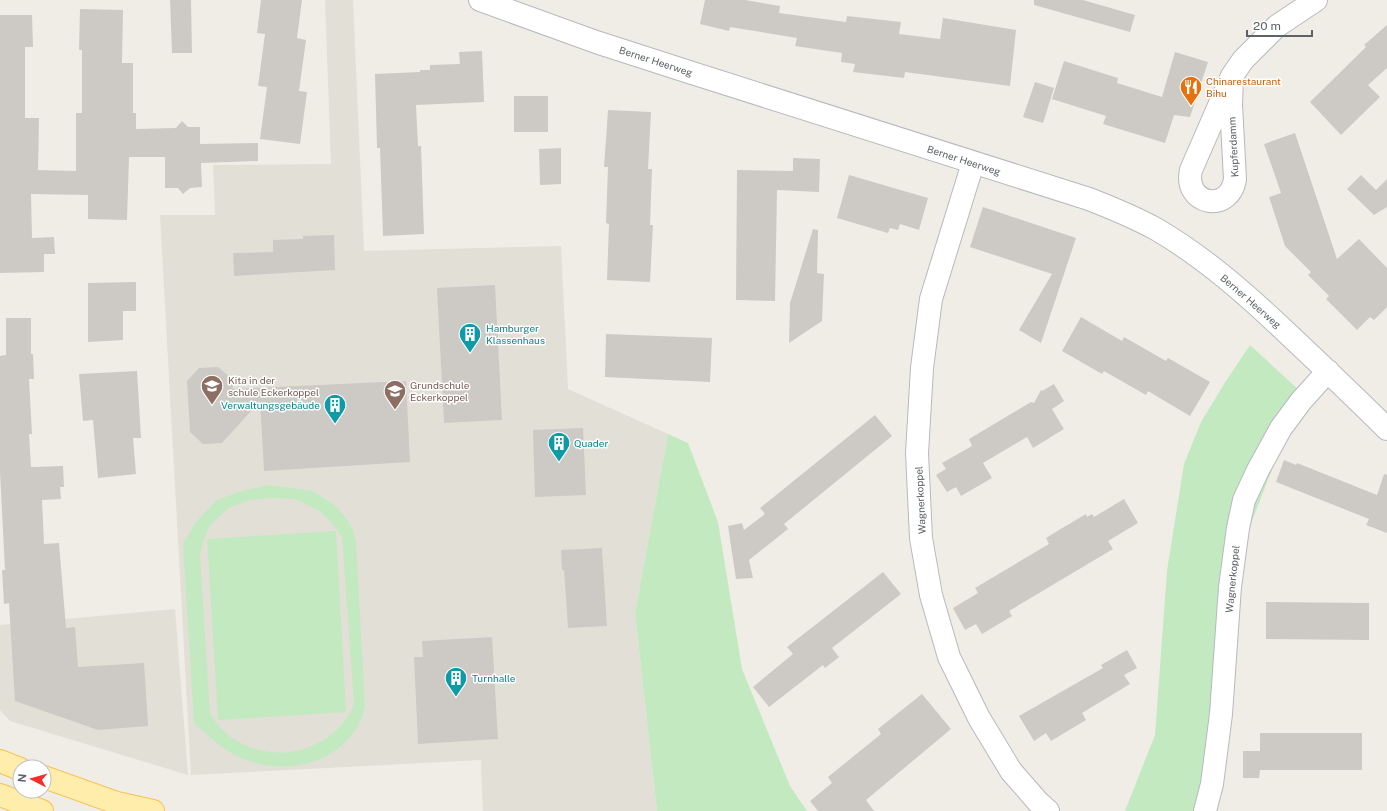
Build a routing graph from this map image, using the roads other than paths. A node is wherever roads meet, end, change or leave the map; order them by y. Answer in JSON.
{"nodes":[{"id":1,"x":480,"y":0,"type":"edge"},
{"id":2,"x":1316,"y":0,"type":"edge"},
{"id":3,"x":1232,"y":76,"type":"junction"},
{"id":4,"x":973,"y":163,"type":"junction"},
{"id":5,"x":1328,"y":371,"type":"junction"},
{"id":6,"x":1387,"y":429,"type":"edge"},
{"id":7,"x":0,"y":761,"type":"edge"},
{"id":8,"x":12,"y":766,"type":"edge"},
{"id":9,"x":52,"y":780,"type":"edge"},
{"id":10,"x":0,"y":795,"type":"edge"},
{"id":11,"x":42,"y":811,"type":"edge"},
{"id":12,"x":153,"y":811,"type":"edge"},
{"id":13,"x":1048,"y":811,"type":"edge"},
{"id":14,"x":1205,"y":811,"type":"edge"}],
"edges":[{"from":1,"to":4,"type":"street","name":"Berner Heerweg"},
{"from":2,"to":3,"type":"street","name":"Kupferdamm"},
{"from":3,"to":3,"type":"street","name":"Kupferdamm"},
{"from":4,"to":5,"type":"street","name":"Berner Heerweg"},
{"from":4,"to":13,"type":"street","name":"Wagnerkoppel"},
{"from":5,"to":6,"type":"street","name":"Berner Heerweg"},
{"from":5,"to":14,"type":"street","name":"Wagnerkoppel"},
{"from":7,"to":8,"type":"main road"},
{"from":9,"to":12,"type":"main road"},
{"from":10,"to":11,"type":"main road"}]}
